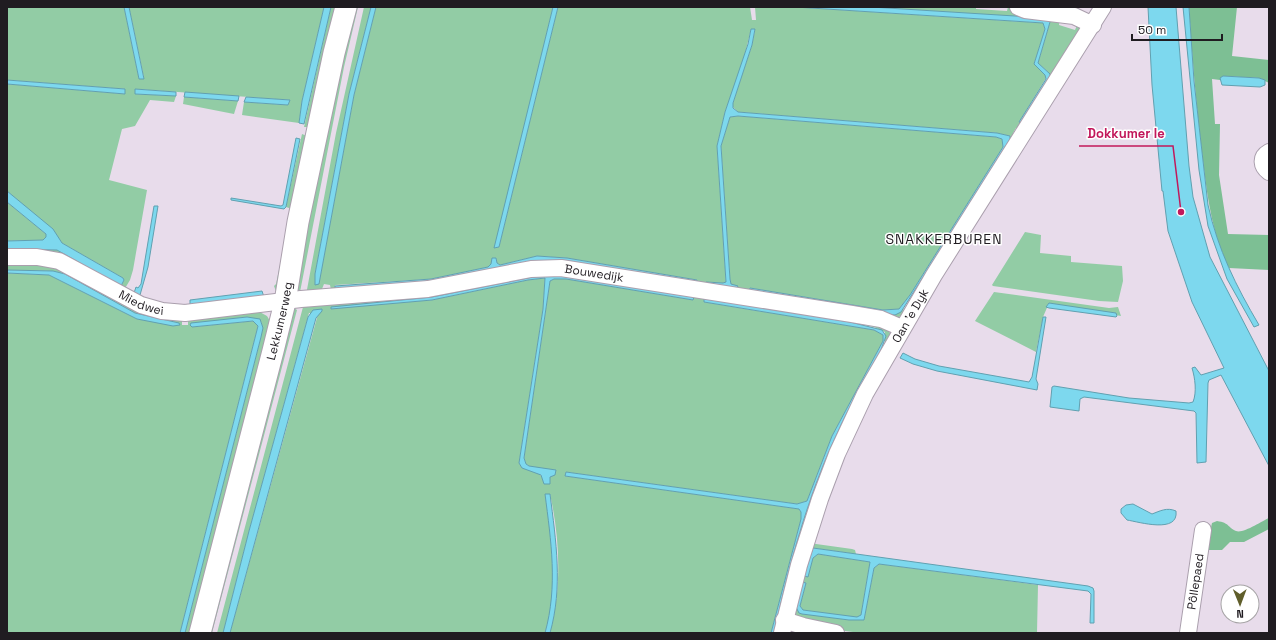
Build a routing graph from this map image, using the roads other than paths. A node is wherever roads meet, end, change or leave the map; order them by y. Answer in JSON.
{"nodes":[{"id":1,"x":346,"y":7,"type":"edge"},
{"id":2,"x":1018,"y":7,"type":"edge"},
{"id":3,"x":1104,"y":7,"type":"edge"},
{"id":4,"x":1093,"y":25,"type":"junction"},
{"id":5,"x":1269,"y":152,"type":"edge"},
{"id":6,"x":1269,"y":172,"type":"edge"},
{"id":7,"x":7,"y":257,"type":"edge"},
{"id":8,"x":284,"y":302,"type":"junction"},
{"id":9,"x":902,"y":328,"type":"junction"},
{"id":10,"x":1203,"y":530,"type":"dead end"},
{"id":11,"x":783,"y":626,"type":"edge"},
{"id":12,"x":200,"y":633,"type":"edge"},
{"id":13,"x":836,"y":633,"type":"edge"},
{"id":14,"x":1188,"y":633,"type":"edge"}],
"edges":[{"from":1,"to":8,"type":"main road","name":"Lekkumerweg"},
{"from":2,"to":4,"type":"street"},
{"from":3,"to":4,"type":"street","name":"Oan 'e Dyk"},
{"from":4,"to":9,"type":"street","name":"Oan 'e Dyk"},
{"from":5,"to":6,"type":"street"},
{"from":7,"to":8,"type":"street","name":"Miedwei"},
{"from":8,"to":9,"type":"street","name":"Bouwedijk"},
{"from":8,"to":12,"type":"main road","name":"Lekkumerweg"},
{"from":9,"to":11,"type":"street","name":"Oan 'e Dyk"},
{"from":10,"to":14,"type":"street","name":"Pôllepaed"},
{"from":11,"to":13,"type":"street"}]}
